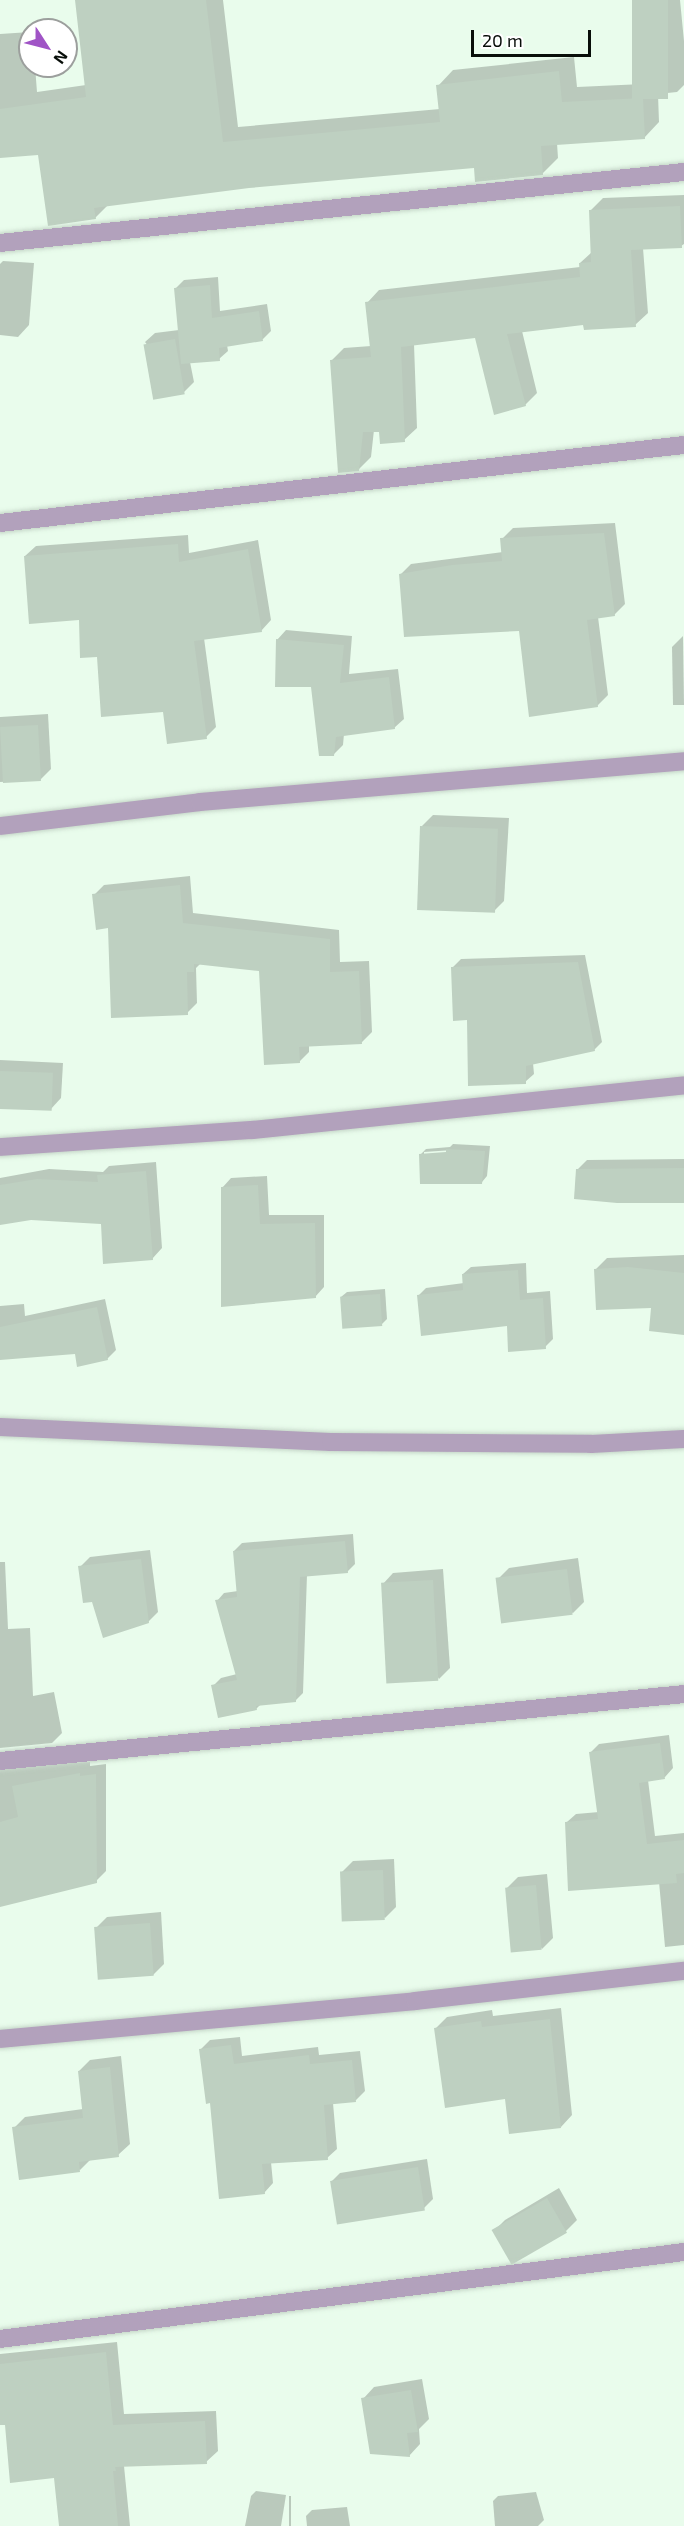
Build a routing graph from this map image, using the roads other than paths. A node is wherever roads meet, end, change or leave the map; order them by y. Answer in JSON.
{"nodes":[{"id":1,"x":684,"y":172,"type":"edge"},
{"id":2,"x":0,"y":243,"type":"edge"},
{"id":3,"x":684,"y":445,"type":"edge"},
{"id":4,"x":0,"y":523,"type":"edge"},
{"id":5,"x":684,"y":761,"type":"edge"},
{"id":6,"x":0,"y":826,"type":"edge"},
{"id":7,"x":684,"y":1085,"type":"edge"},
{"id":8,"x":0,"y":1147,"type":"edge"},
{"id":9,"x":0,"y":1427,"type":"edge"},
{"id":10,"x":684,"y":1439,"type":"edge"},
{"id":11,"x":684,"y":1694,"type":"edge"},
{"id":12,"x":0,"y":1761,"type":"edge"},
{"id":13,"x":684,"y":1971,"type":"edge"},
{"id":14,"x":0,"y":2039,"type":"edge"},
{"id":15,"x":684,"y":2252,"type":"edge"},
{"id":16,"x":0,"y":2339,"type":"edge"}],
"edges":[{"from":1,"to":2,"type":"street"},
{"from":3,"to":4,"type":"street"},
{"from":5,"to":6,"type":"street"},
{"from":7,"to":8,"type":"street"},
{"from":9,"to":10,"type":"street"},
{"from":11,"to":12,"type":"street"},
{"from":13,"to":14,"type":"street"},
{"from":15,"to":16,"type":"street"}]}
